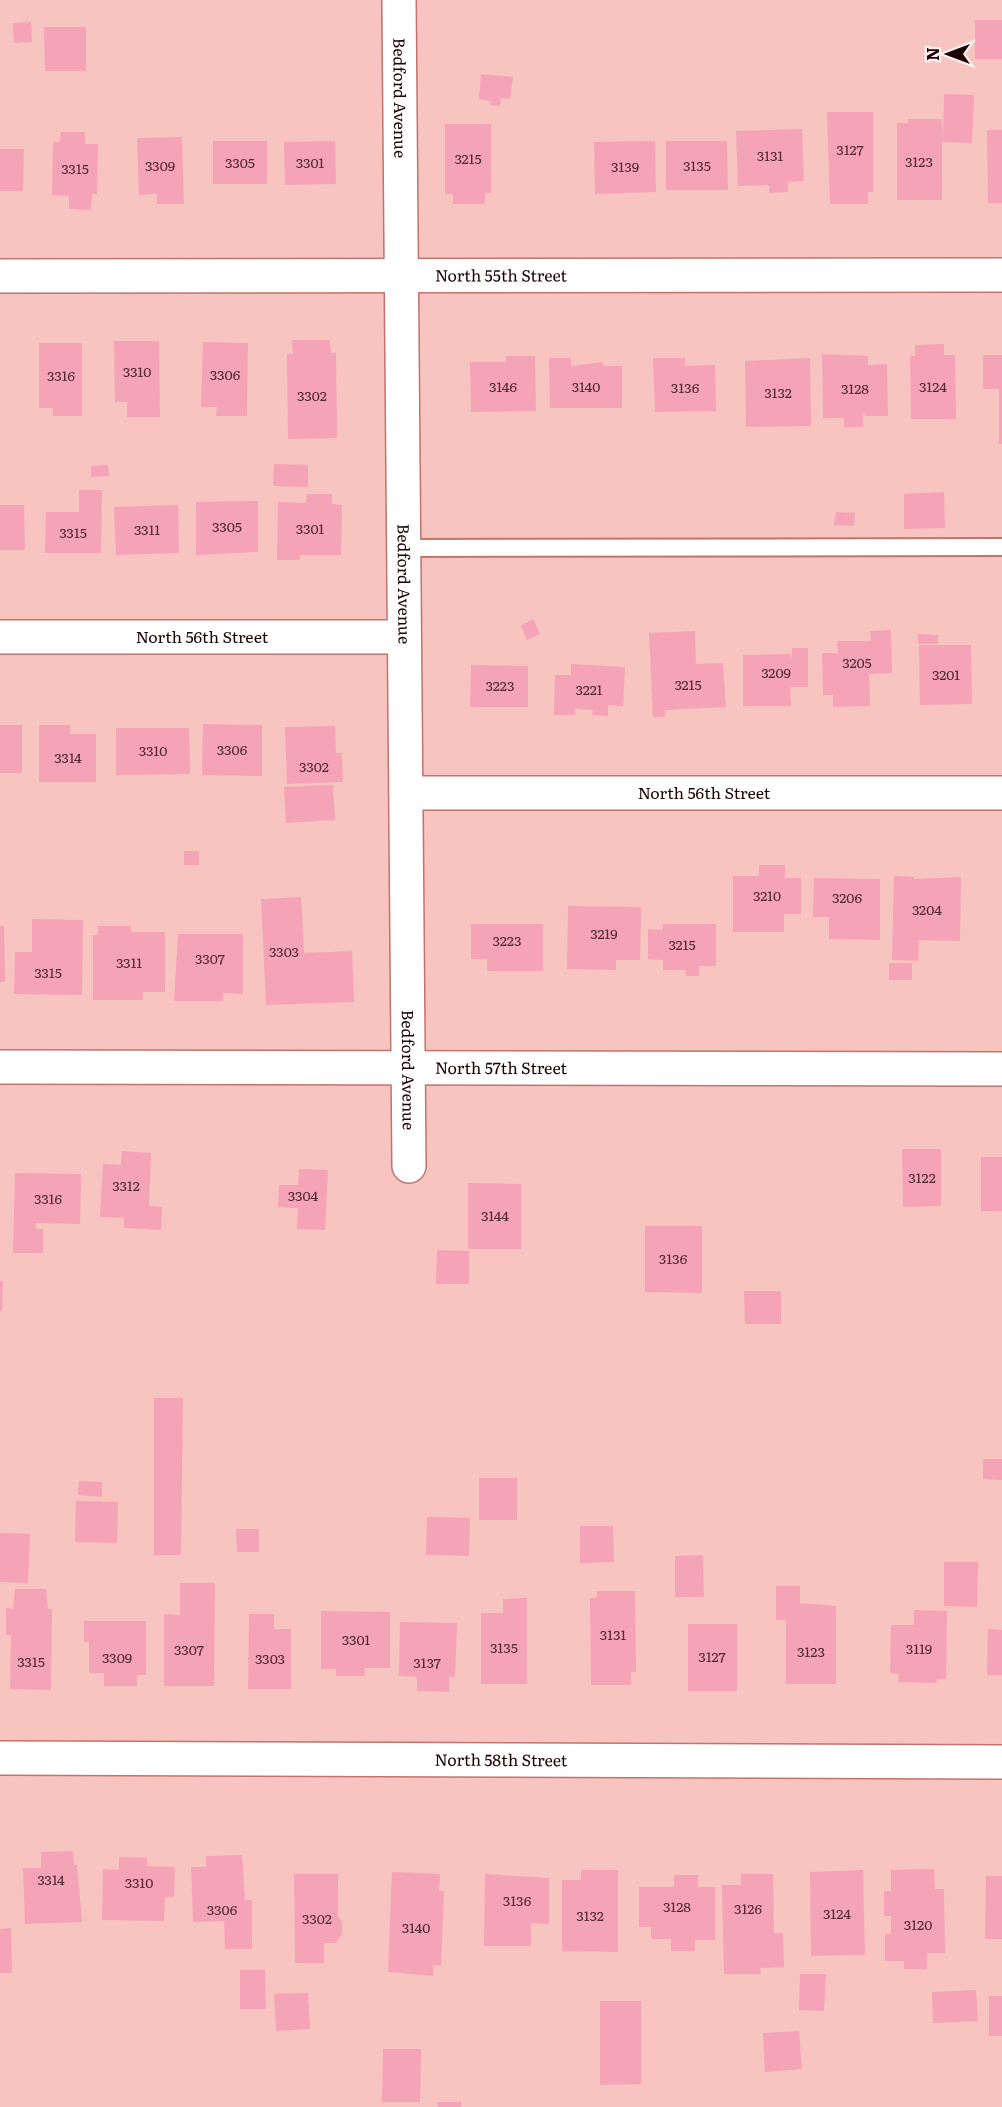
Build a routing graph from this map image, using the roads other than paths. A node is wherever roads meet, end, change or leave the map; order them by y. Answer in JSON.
{"nodes":[{"id":1,"x":399,"y":0,"type":"edge"},
{"id":2,"x":1002,"y":275,"type":"edge"},
{"id":3,"x":0,"y":276,"type":"edge"},
{"id":4,"x":400,"y":276,"type":"junction"},
{"id":5,"x":1002,"y":547,"type":"edge"},
{"id":6,"x":403,"y":548,"type":"junction"},
{"id":7,"x":0,"y":638,"type":"edge"},
{"id":8,"x":404,"y":638,"type":"junction"},
{"id":9,"x":406,"y":793,"type":"junction"},
{"id":10,"x":1002,"y":793,"type":"edge"},
{"id":11,"x":0,"y":1067,"type":"edge"},
{"id":12,"x":409,"y":1068,"type":"junction"},
{"id":13,"x":1002,"y":1069,"type":"edge"},
{"id":14,"x":409,"y":1166,"type":"dead end"},
{"id":15,"x":0,"y":1758,"type":"edge"},
{"id":16,"x":1002,"y":1762,"type":"edge"}],
"edges":[{"from":1,"to":4,"type":"street","name":"Bedford Avenue"},
{"from":2,"to":4,"type":"street","name":"North 55th Street"},
{"from":3,"to":4,"type":"street","name":"North 55th Street"},
{"from":4,"to":6,"type":"street","name":"Bedford Avenue"},
{"from":5,"to":6,"type":"lane"},
{"from":6,"to":8,"type":"street","name":"Bedford Avenue"},
{"from":7,"to":8,"type":"street","name":"North 56th Street"},
{"from":8,"to":9,"type":"street","name":"Bedford Avenue"},
{"from":9,"to":10,"type":"street","name":"North 56th Street"},
{"from":9,"to":12,"type":"street","name":"Bedford Avenue"},
{"from":11,"to":12,"type":"street","name":"North 57th Street"},
{"from":12,"to":13,"type":"street","name":"North 57th Street"},
{"from":12,"to":14,"type":"street","name":"Bedford Avenue"},
{"from":15,"to":16,"type":"street","name":"North 58th Street"}]}
